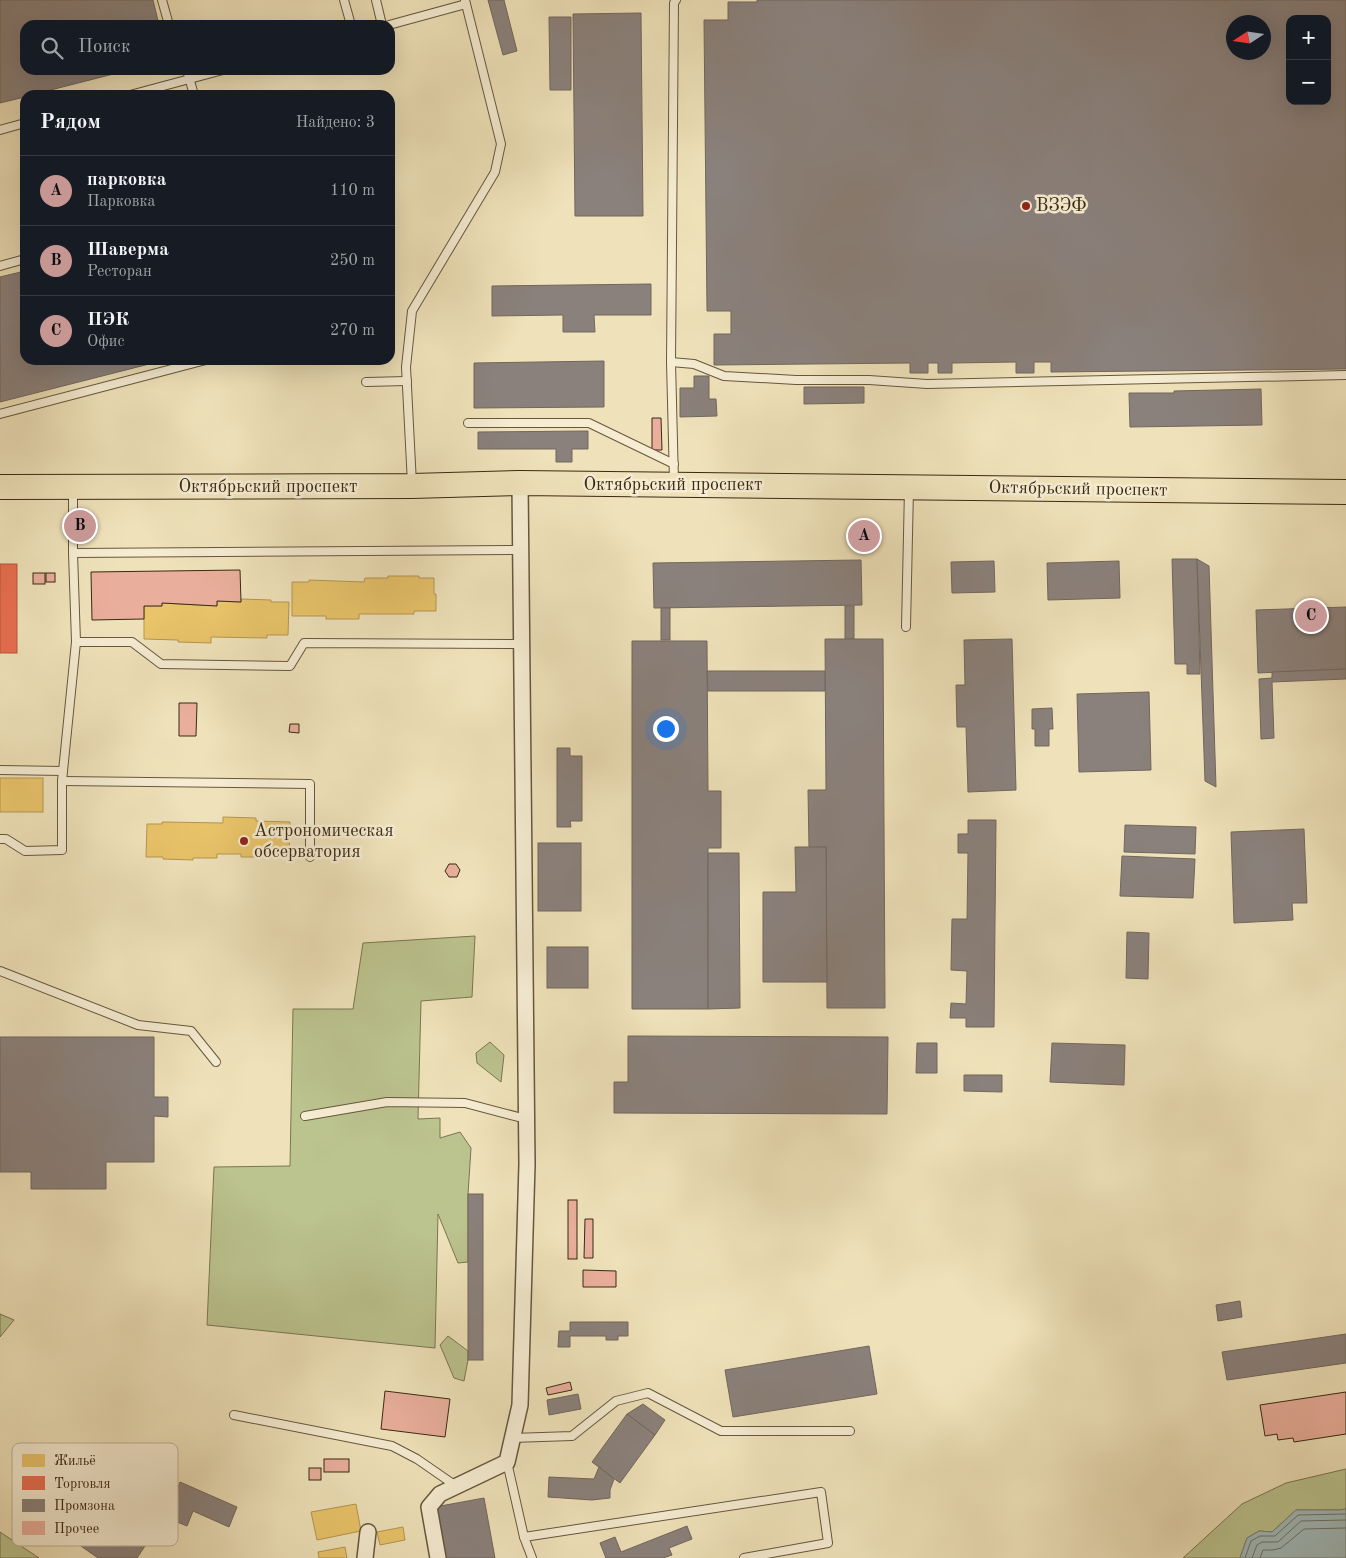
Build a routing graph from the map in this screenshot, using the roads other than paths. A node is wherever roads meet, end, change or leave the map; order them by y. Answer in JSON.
{"nodes":[{"id":1,"x":162,"y":0,"type":"edge"},
{"id":2,"x":344,"y":0,"type":"edge"},
{"id":3,"x":376,"y":0,"type":"edge"},
{"id":4,"x":676,"y":0,"type":"edge"},
{"id":5,"x":465,"y":2,"type":"edge"},
{"id":6,"x":168,"y":20,"type":"edge"},
{"id":7,"x":350,"y":20,"type":"edge"},
{"id":8,"x":381,"y":20,"type":"edge"},
{"id":9,"x":395,"y":23,"type":"edge"},
{"id":10,"x":190,"y":75,"type":"edge"},
{"id":11,"x":205,"y":75,"type":"edge"},
{"id":12,"x":191,"y":79,"type":"junction"},
{"id":13,"x":149,"y":90,"type":"edge"},
{"id":14,"x":193,"y":90,"type":"edge"},
{"id":15,"x":20,"y":124,"type":"edge"},
{"id":16,"x":0,"y":130,"type":"edge"},
{"id":17,"x":20,"y":260,"type":"edge"},
{"id":18,"x":0,"y":266,"type":"edge"},
{"id":19,"x":671,"y":362,"type":"junction"},
{"id":20,"x":187,"y":365,"type":"edge"},
{"id":21,"x":1346,"y":375,"type":"edge"},
{"id":22,"x":407,"y":381,"type":"junction"},
{"id":23,"x":366,"y":382,"type":"dead end"},
{"id":24,"x":0,"y":414,"type":"edge"},
{"id":25,"x":468,"y":423,"type":"dead end"},
{"id":26,"x":674,"y":474,"type":"junction"},
{"id":27,"x":520,"y":483,"type":"junction"},
{"id":28,"x":412,"y":486,"type":"junction"},
{"id":29,"x":909,"y":487,"type":"junction"},
{"id":30,"x":0,"y":488,"type":"edge"},
{"id":31,"x":73,"y":488,"type":"junction"},
{"id":32,"x":1346,"y":492,"type":"edge"},
{"id":33,"x":520,"y":550,"type":"junction"},
{"id":34,"x":73,"y":553,"type":"junction"},
{"id":35,"x":906,"y":627,"type":"dead end"},
{"id":36,"x":76,"y":642,"type":"junction"},
{"id":37,"x":521,"y":644,"type":"junction"},
{"id":38,"x":0,"y":770,"type":"edge"},
{"id":39,"x":63,"y":771,"type":"junction"},
{"id":40,"x":62,"y":781,"type":"junction"},
{"id":41,"x":0,"y":839,"type":"edge"},
{"id":42,"x":310,"y":857,"type":"dead end"},
{"id":43,"x":0,"y":972,"type":"edge"},
{"id":44,"x":216,"y":1062,"type":"dead end"},
{"id":45,"x":305,"y":1116,"type":"dead end"},
{"id":46,"x":526,"y":1119,"type":"junction"},
{"id":47,"x":234,"y":1415,"type":"dead end"},
{"id":48,"x":850,"y":1431,"type":"dead end"},
{"id":49,"x":512,"y":1438,"type":"junction"},
{"id":50,"x":507,"y":1462,"type":"junction"},
{"id":51,"x":456,"y":1486,"type":"junction"},
{"id":52,"x":368,"y":1532,"type":"dead end"},
{"id":53,"x":524,"y":1537,"type":"junction"},
{"id":54,"x":365,"y":1558,"type":"edge"},
{"id":55,"x":438,"y":1558,"type":"edge"},
{"id":56,"x":532,"y":1558,"type":"edge"},
{"id":57,"x":744,"y":1558,"type":"edge"}],
"edges":[{"from":1,"to":6,"type":"lane"},
{"from":2,"to":7,"type":"lane"},
{"from":3,"to":8,"type":"lane"},
{"from":4,"to":19,"type":"lane"},
{"from":5,"to":9,"type":"lane"},
{"from":5,"to":22,"type":"lane"},
{"from":10,"to":12,"type":"lane"},
{"from":11,"to":12,"type":"lane"},
{"from":12,"to":13,"type":"lane"},
{"from":12,"to":14,"type":"lane"},
{"from":15,"to":16,"type":"lane"},
{"from":17,"to":18,"type":"lane"},
{"from":19,"to":21,"type":"lane"},
{"from":19,"to":26,"type":"lane"},
{"from":20,"to":24,"type":"lane"},
{"from":22,"to":23,"type":"lane"},
{"from":22,"to":28,"type":"lane"},
{"from":25,"to":26,"type":"lane"},
{"from":26,"to":27,"type":"main road","name":"Октябрьский проспект"},
{"from":26,"to":29,"type":"main road","name":"Октябрьский проспект"},
{"from":27,"to":28,"type":"main road","name":"Октябрьский проспект"},
{"from":27,"to":33,"type":"street"},
{"from":28,"to":31,"type":"main road","name":"Октябрьский проспект"},
{"from":29,"to":32,"type":"main road","name":"Октябрьский проспект"},
{"from":29,"to":35,"type":"lane"},
{"from":30,"to":31,"type":"main road","name":"Октябрьский проспект"},
{"from":31,"to":34,"type":"lane"},
{"from":33,"to":34,"type":"lane"},
{"from":33,"to":37,"type":"street"},
{"from":34,"to":36,"type":"lane"},
{"from":36,"to":37,"type":"lane"},
{"from":36,"to":39,"type":"lane"},
{"from":37,"to":46,"type":"street"},
{"from":38,"to":39,"type":"lane"},
{"from":39,"to":40,"type":"lane"},
{"from":40,"to":41,"type":"lane"},
{"from":40,"to":42,"type":"lane"},
{"from":43,"to":44,"type":"lane"},
{"from":45,"to":46,"type":"lane"},
{"from":46,"to":49,"type":"street"},
{"from":47,"to":51,"type":"lane"},
{"from":48,"to":49,"type":"lane"},
{"from":49,"to":50,"type":"street"},
{"from":50,"to":51,"type":"street"},
{"from":50,"to":53,"type":"lane"},
{"from":51,"to":55,"type":"street"},
{"from":52,"to":54,"type":"street"},
{"from":53,"to":56,"type":"lane"},
{"from":53,"to":57,"type":"lane"}]}
